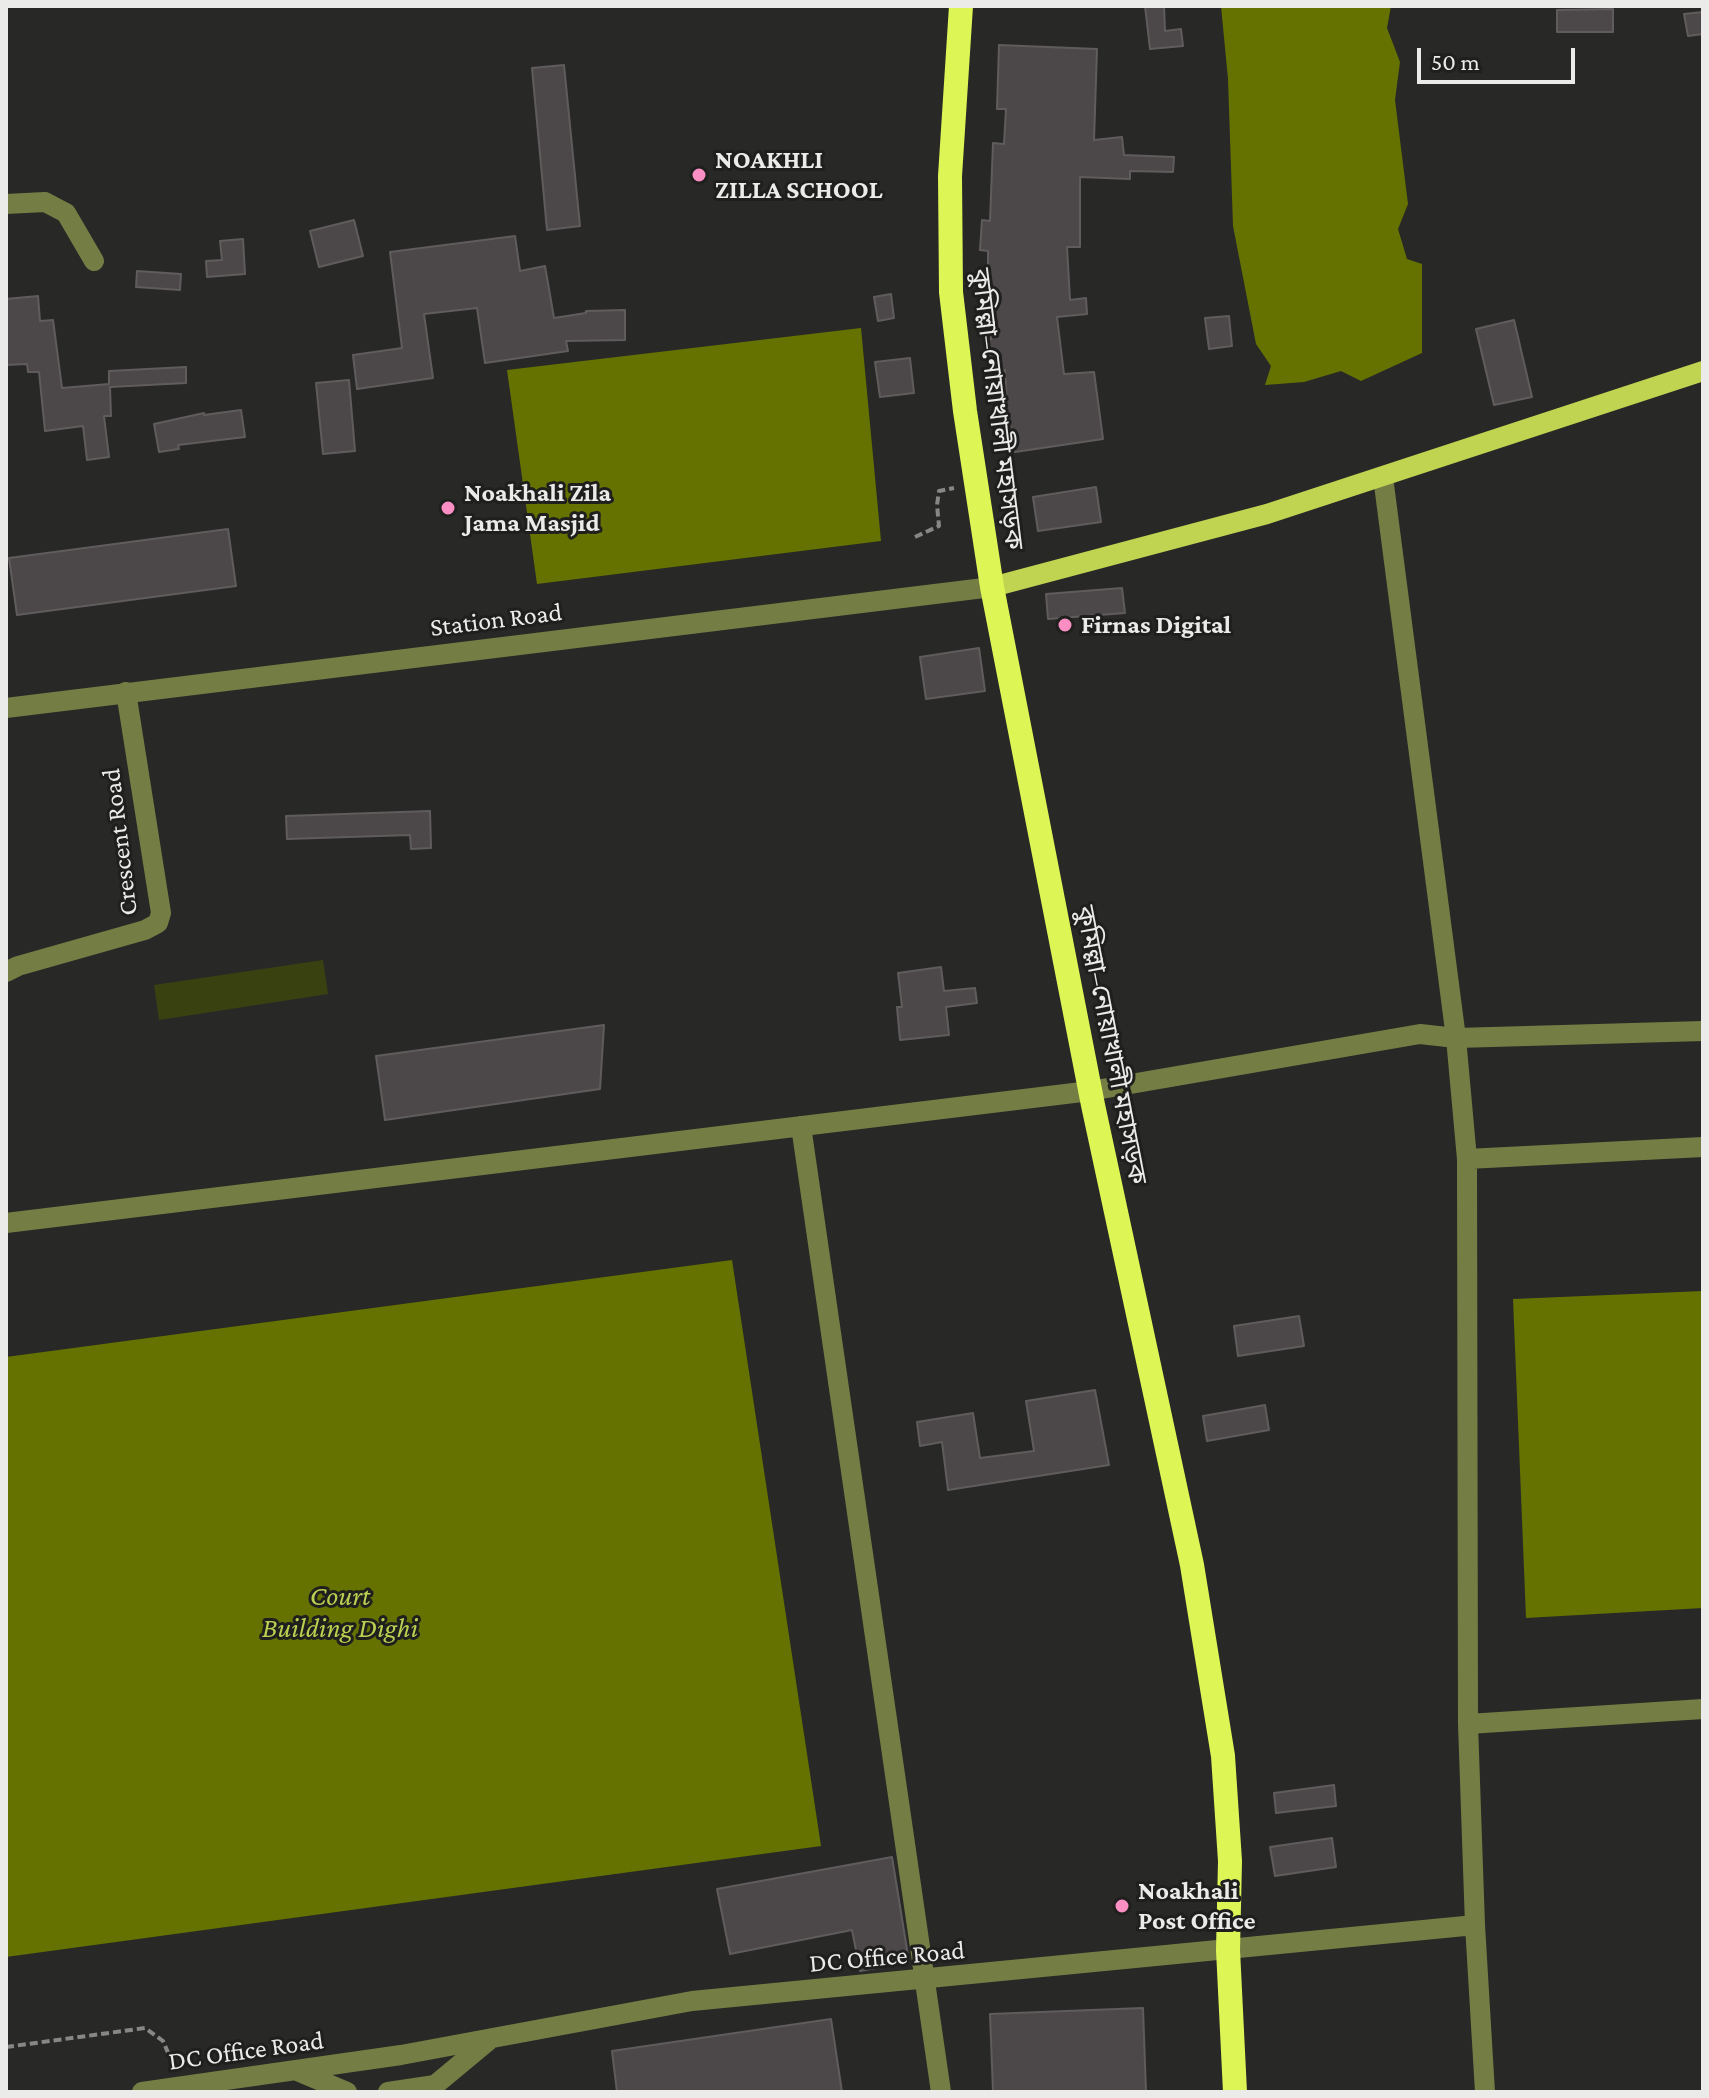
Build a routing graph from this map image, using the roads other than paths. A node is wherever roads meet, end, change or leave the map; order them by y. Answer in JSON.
{"nodes":[{"id":1,"x":961,"y":6,"type":"edge"},
{"id":2,"x":6,"y":204,"type":"edge"},
{"id":3,"x":94,"y":261,"type":"dead end"},
{"id":4,"x":1703,"y":371,"type":"edge"},
{"id":5,"x":1383,"y":477,"type":"junction"},
{"id":6,"x":992,"y":587,"type":"junction"},
{"id":7,"x":126,"y":692,"type":"junction"},
{"id":8,"x":6,"y":708,"type":"edge"},
{"id":9,"x":6,"y":972,"type":"edge"},
{"id":10,"x":1703,"y":1031,"type":"edge"},
{"id":11,"x":1456,"y":1038,"type":"junction"},
{"id":12,"x":1090,"y":1091,"type":"junction"},
{"id":13,"x":801,"y":1126,"type":"junction"},
{"id":14,"x":1703,"y":1147,"type":"edge"},
{"id":15,"x":1467,"y":1159,"type":"junction"},
{"id":16,"x":6,"y":1223,"type":"edge"},
{"id":17,"x":1703,"y":1709,"type":"edge"},
{"id":18,"x":1468,"y":1724,"type":"junction"},
{"id":19,"x":1475,"y":1925,"type":"junction"},
{"id":20,"x":1228,"y":1950,"type":"junction"},
{"id":21,"x":927,"y":1979,"type":"junction"},
{"id":22,"x":491,"y":2039,"type":"junction"},
{"id":23,"x":295,"y":2070,"type":"junction"},
{"id":24,"x":181,"y":2089,"type":"edge"},
{"id":25,"x":142,"y":2092,"type":"edge"},
{"id":26,"x":347,"y":2092,"type":"edge"},
{"id":27,"x":388,"y":2092,"type":"edge"},
{"id":28,"x":941,"y":2092,"type":"edge"},
{"id":29,"x":1235,"y":2092,"type":"edge"},
{"id":30,"x":1485,"y":2092,"type":"edge"}],
"edges":[{"from":1,"to":6,"type":"highway","name":"কুমিল্লা–নোয়াখালী মহাসড়ক"},
{"from":2,"to":3,"type":"street"},
{"from":4,"to":5,"type":"main road"},
{"from":5,"to":6,"type":"main road"},
{"from":5,"to":11,"type":"street"},
{"from":6,"to":7,"type":"street","name":"Station Road"},
{"from":6,"to":12,"type":"highway","name":"কুমিল্লা–নোয়াখালী মহাসড়ক"},
{"from":7,"to":8,"type":"street","name":"Station Road"},
{"from":7,"to":9,"type":"street","name":"Crescent Road"},
{"from":10,"to":11,"type":"street"},
{"from":11,"to":12,"type":"street"},
{"from":11,"to":15,"type":"street"},
{"from":12,"to":13,"type":"street"},
{"from":12,"to":20,"type":"highway","name":"কুমিল্লা–নোয়াখালী মহাসড়ক"},
{"from":13,"to":16,"type":"street"},
{"from":13,"to":21,"type":"street"},
{"from":14,"to":15,"type":"street"},
{"from":15,"to":18,"type":"street"},
{"from":17,"to":18,"type":"street"},
{"from":18,"to":19,"type":"street"},
{"from":19,"to":20,"type":"street","name":"DC Office Road"},
{"from":19,"to":30,"type":"street"},
{"from":20,"to":21,"type":"street","name":"DC Office Road"},
{"from":20,"to":29,"type":"highway","name":"কুমিল্লা–নোয়াখালী মহাসড়ক"},
{"from":21,"to":22,"type":"street","name":"DC Office Road"},
{"from":21,"to":28,"type":"street"},
{"from":22,"to":23,"type":"street","name":"DC Office Road"},
{"from":22,"to":27,"type":"street"},
{"from":23,"to":24,"type":"street","name":"DC Office Road"},
{"from":23,"to":26,"type":"street"},
{"from":24,"to":25,"type":"street","name":"DC Office Road"}]}
